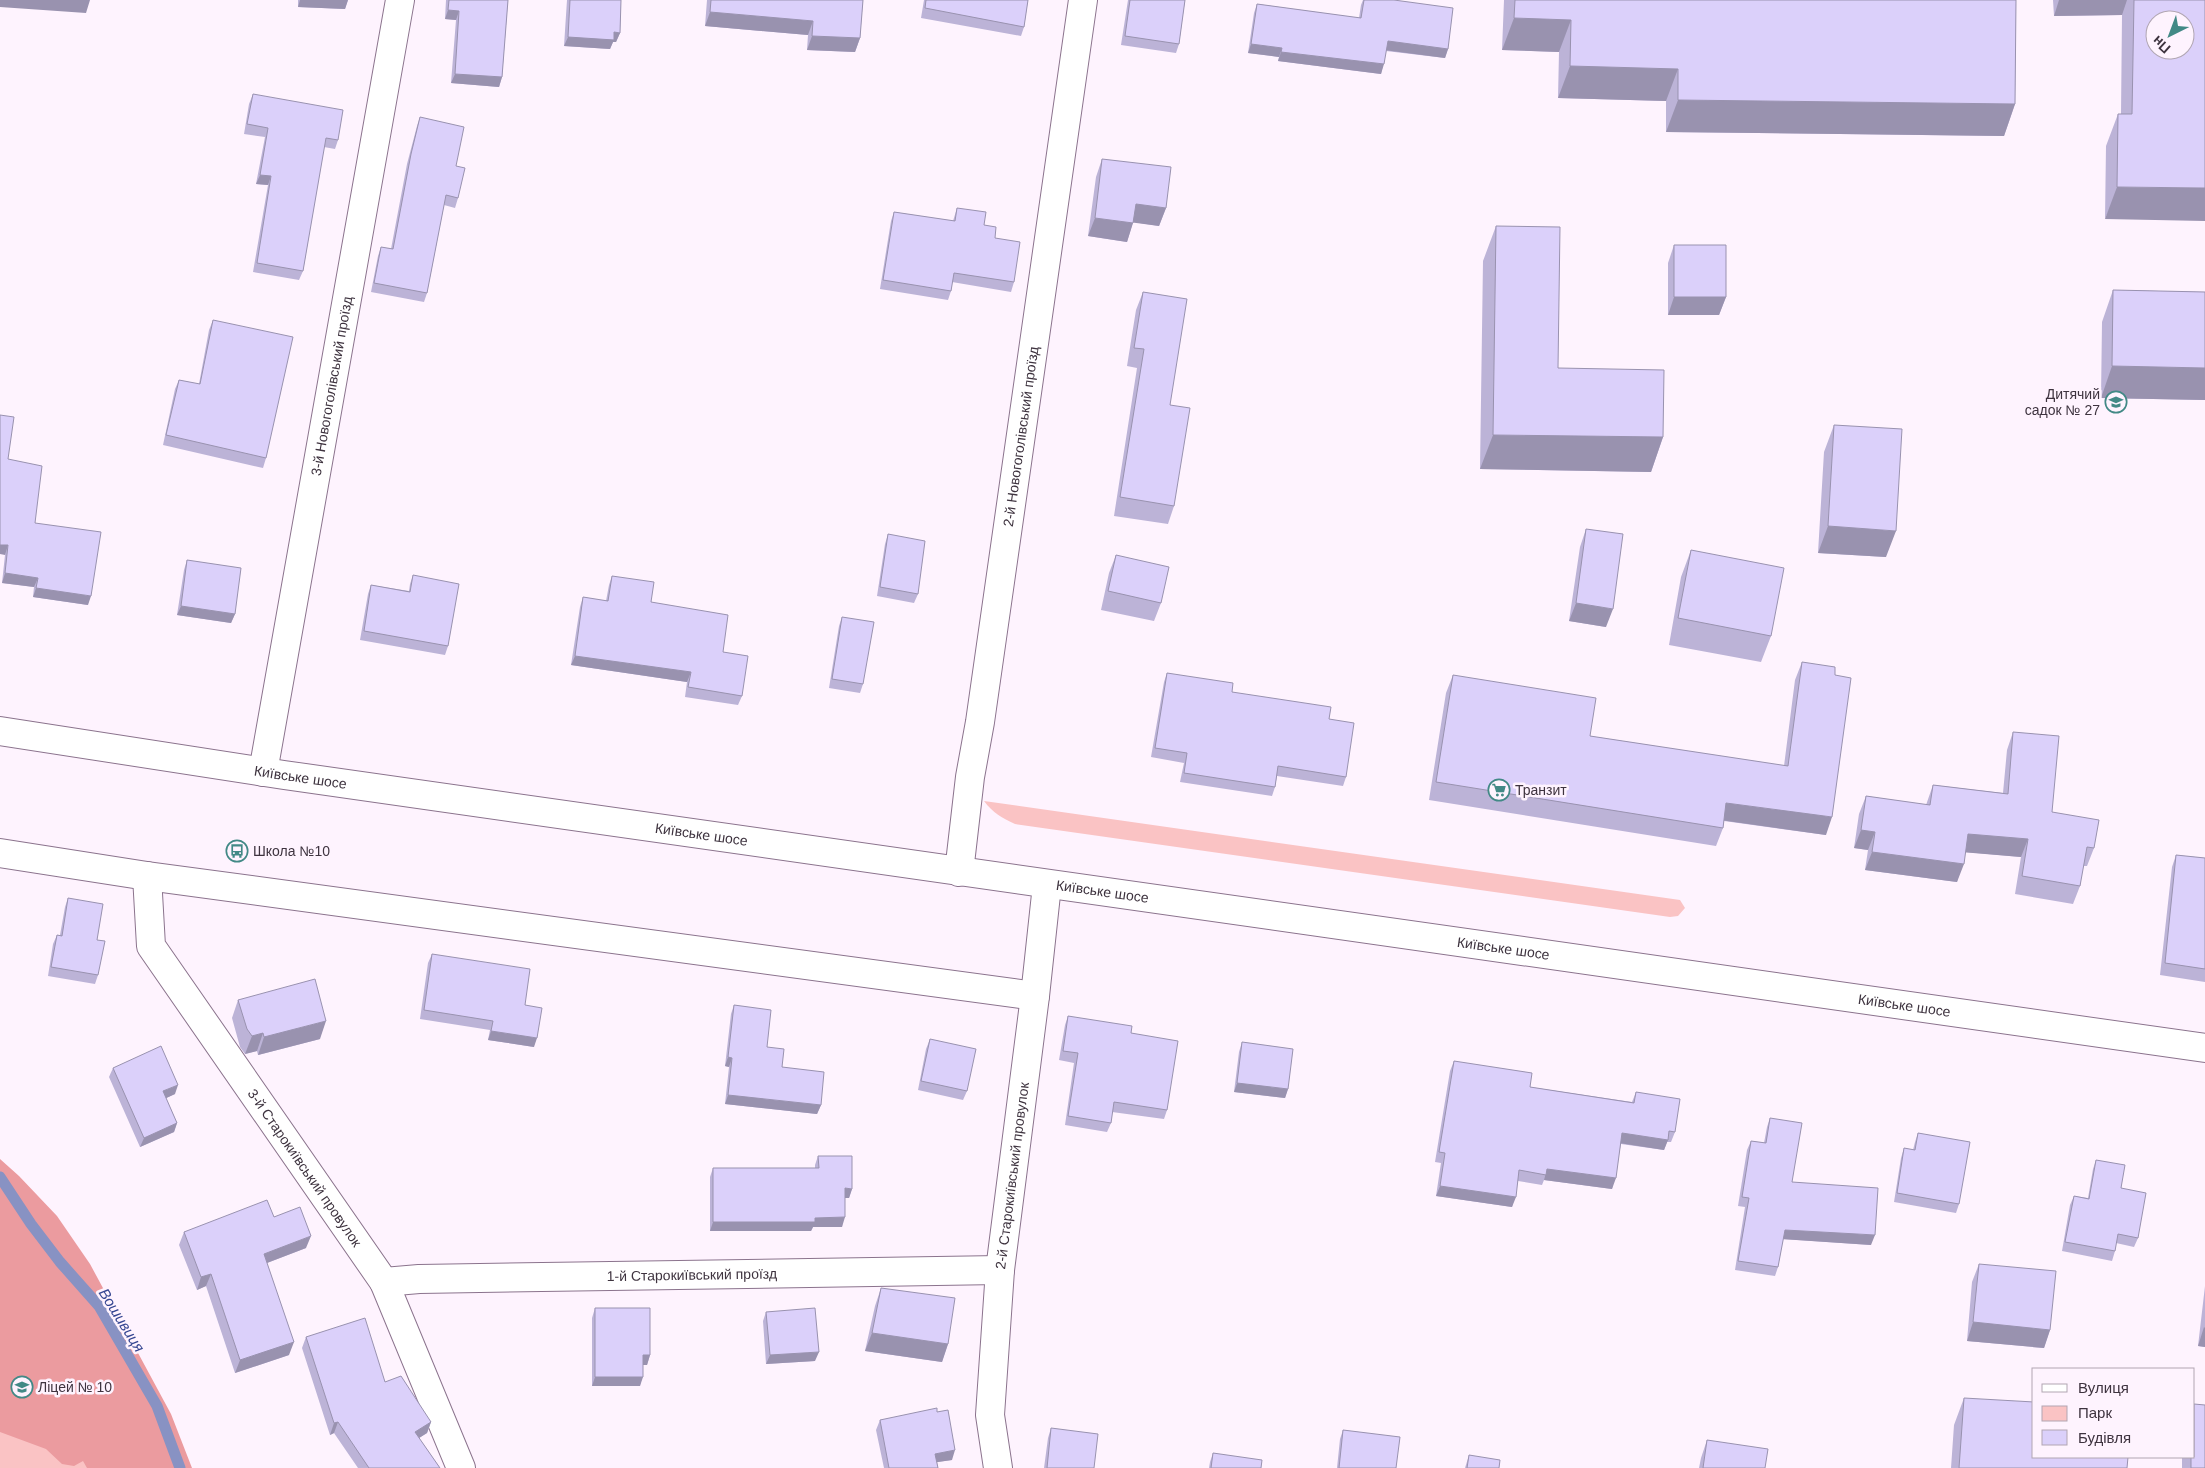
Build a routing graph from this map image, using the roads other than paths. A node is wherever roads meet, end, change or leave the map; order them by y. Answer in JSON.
{"nodes":[{"id":1,"x":400,"y":0,"type":"edge"},
{"id":2,"x":1082,"y":0,"type":"edge"},
{"id":3,"x":0,"y":731,"type":"edge"},
{"id":4,"x":263,"y":772,"type":"junction"},
{"id":5,"x":0,"y":853,"type":"edge"},
{"id":6,"x":959,"y":872,"type":"junction"},
{"id":7,"x":147,"y":876,"type":"junction"},
{"id":8,"x":1047,"y":885,"type":"junction"},
{"id":9,"x":1035,"y":996,"type":"junction"},
{"id":10,"x":2205,"y":1048,"type":"edge"},
{"id":11,"x":1000,"y":1270,"type":"junction"},
{"id":12,"x":384,"y":1282,"type":"junction"},
{"id":13,"x":460,"y":1468,"type":"edge"},
{"id":14,"x":998,"y":1468,"type":"edge"}],
"edges":[{"from":1,"to":4,"type":"street","name":"3-й Новогоголівський проїзд"},
{"from":2,"to":6,"type":"street","name":"2-й Новогоголівський проїзд"},
{"from":3,"to":4,"type":"street","name":"Київське шосе"},
{"from":4,"to":6,"type":"street","name":"Київське шосе"},
{"from":5,"to":7,"type":"street"},
{"from":6,"to":8,"type":"street","name":"Київське шосе"},
{"from":7,"to":9,"type":"street"},
{"from":7,"to":12,"type":"street","name":"3-й Старокиївський провулок"},
{"from":8,"to":9,"type":"street","name":"2-й Старокиївський провулок"},
{"from":8,"to":10,"type":"street","name":"Київське шосе"},
{"from":9,"to":11,"type":"street","name":"2-й Старокиївський провулок"},
{"from":11,"to":12,"type":"street","name":"1-й Старокиївський проїзд"},
{"from":11,"to":14,"type":"street","name":"2-й Старокиївський провулок"},
{"from":12,"to":13,"type":"street","name":"3-й Старокиївський провулок"}]}
